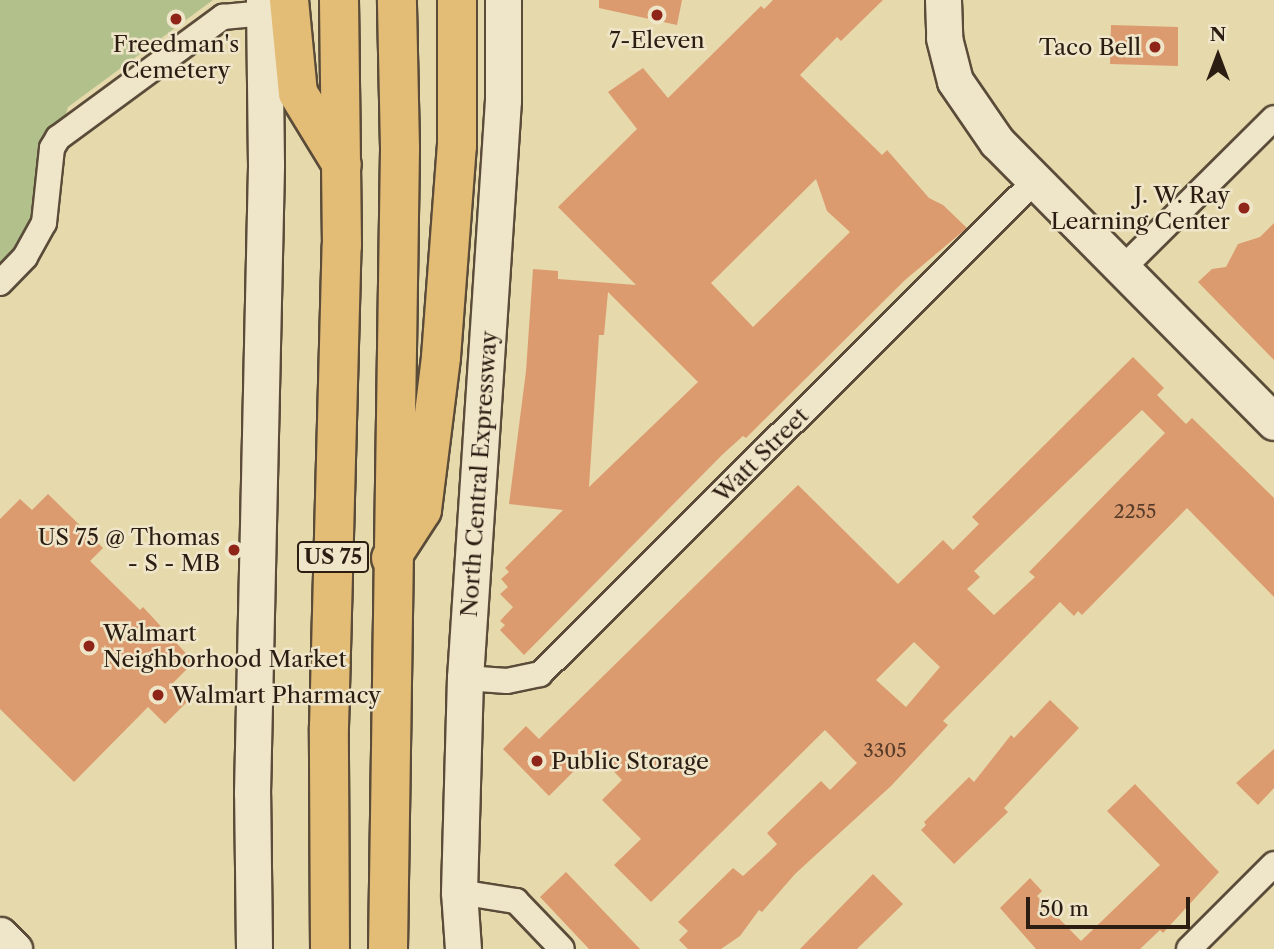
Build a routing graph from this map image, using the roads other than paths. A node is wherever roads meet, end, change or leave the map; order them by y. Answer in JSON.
{"nodes":[{"id":1,"x":339,"y":0,"type":"edge"},
{"id":2,"x":397,"y":0,"type":"edge"},
{"id":3,"x":457,"y":0,"type":"edge"},
{"id":4,"x":503,"y":0,"type":"edge"},
{"id":5,"x":943,"y":0,"type":"edge"},
{"id":6,"x":273,"y":4,"type":"edge"},
{"id":7,"x":1274,"y":118,"type":"edge"},
{"id":8,"x":342,"y":165,"type":"junction"},
{"id":9,"x":1034,"y":182,"type":"junction"},
{"id":10,"x":1122,"y":269,"type":"junction"},
{"id":11,"x":0,"y":283,"type":"edge"},
{"id":12,"x":1274,"y":422,"type":"edge"},
{"id":13,"x":391,"y":558,"type":"junction"},
{"id":14,"x":465,"y":678,"type":"junction"},
{"id":15,"x":1274,"y":864,"type":"edge"},
{"id":16,"x":459,"y":892,"type":"junction"},
{"id":17,"x":0,"y":935,"type":"edge"},
{"id":18,"x":253,"y":945,"type":"edge"},
{"id":19,"x":14,"y":949,"type":"edge"},
{"id":20,"x":330,"y":949,"type":"edge"},
{"id":21,"x":388,"y":949,"type":"edge"},
{"id":22,"x":463,"y":949,"type":"edge"},
{"id":23,"x":562,"y":949,"type":"edge"},
{"id":24,"x":1189,"y":949,"type":"edge"}],
"edges":[{"from":1,"to":8,"type":"highway","number":"US 75"},
{"from":2,"to":13,"type":"highway","number":"US 75"},
{"from":3,"to":13,"type":"highway"},
{"from":4,"to":14,"type":"main road","name":"North Central Expressway"},
{"from":5,"to":9,"type":"main road"},
{"from":6,"to":8,"type":"highway"},
{"from":6,"to":11,"type":"street"},
{"from":6,"to":18,"type":"main road"},
{"from":7,"to":10,"type":"street"},
{"from":8,"to":20,"type":"highway","number":"US 75"},
{"from":9,"to":10,"type":"main road"},
{"from":9,"to":14,"type":"street","name":"Watt Street"},
{"from":10,"to":12,"type":"main road"},
{"from":13,"to":21,"type":"highway","number":"US 75"},
{"from":14,"to":16,"type":"main road","name":"North Central Expressway"},
{"from":15,"to":24,"type":"street"},
{"from":16,"to":22,"type":"main road","name":"North Central Expressway"},
{"from":16,"to":23,"type":"street"},
{"from":17,"to":19,"type":"main road"}]}
